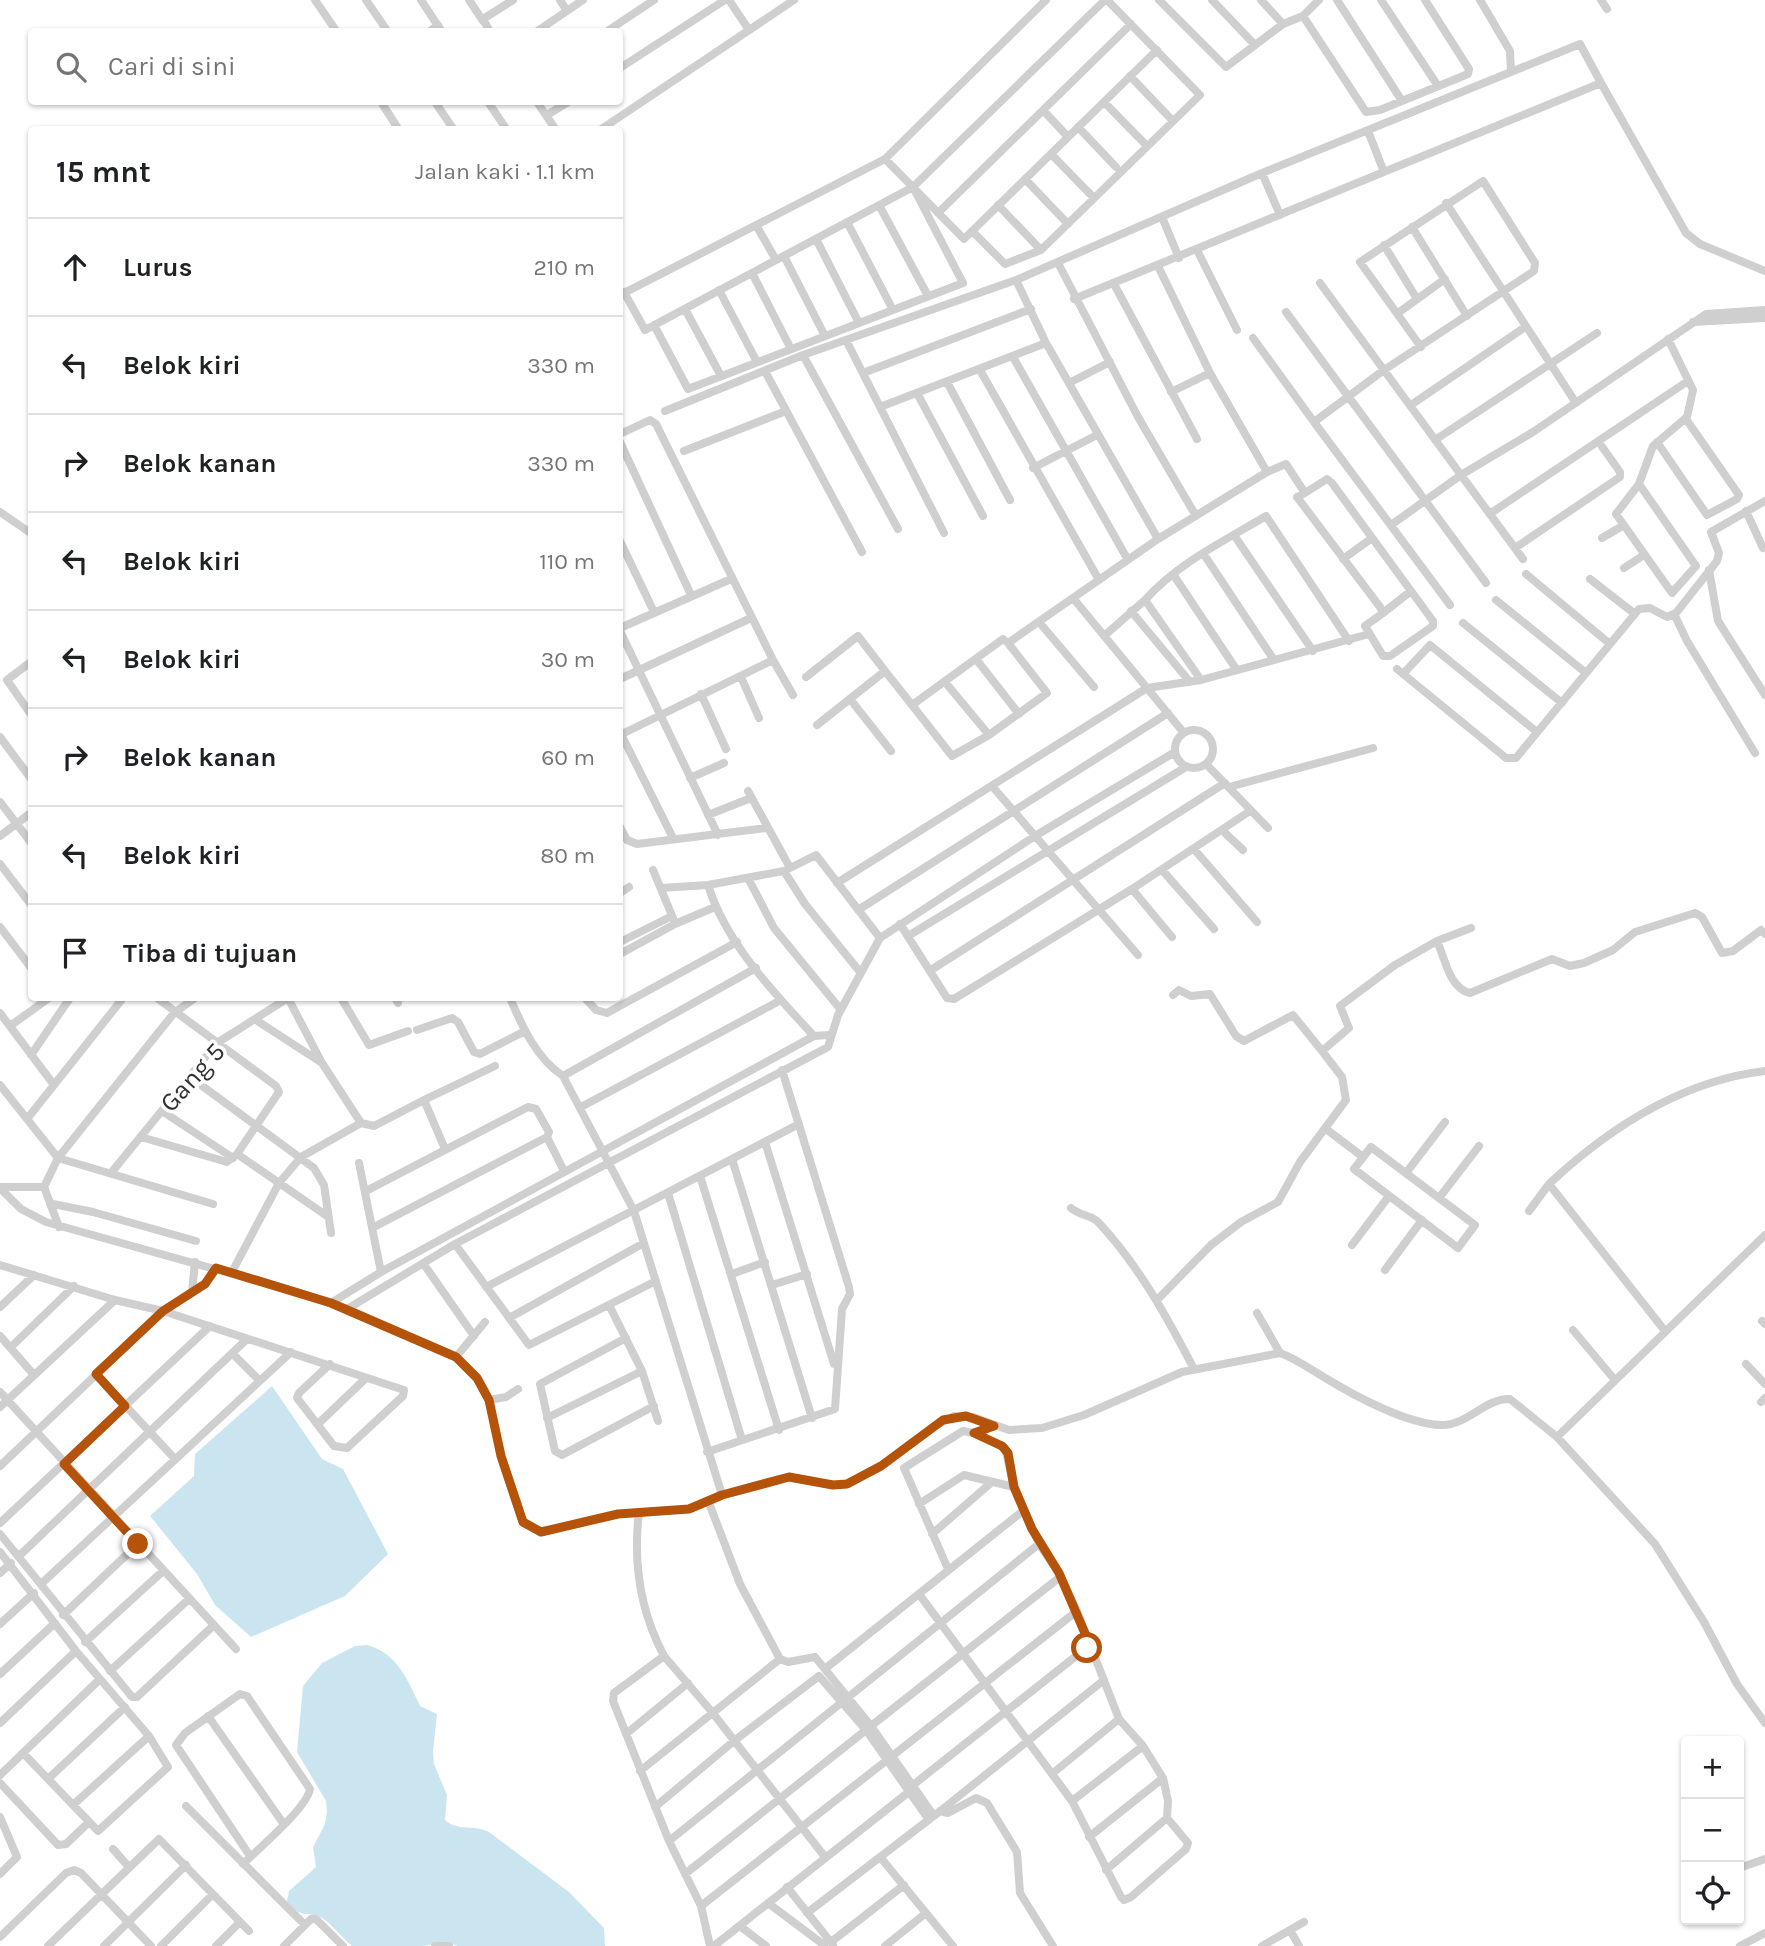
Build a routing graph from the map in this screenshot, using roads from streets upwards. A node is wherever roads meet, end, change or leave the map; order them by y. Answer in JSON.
{"nodes":[{"id":1,"x":315,"y":0,"type":"edge"},
{"id":2,"x":366,"y":0,"type":"edge"},
{"id":3,"x":421,"y":0,"type":"edge"},
{"id":4,"x":469,"y":0,"type":"edge"},
{"id":5,"x":513,"y":0,"type":"edge"},
{"id":6,"x":560,"y":0,"type":"edge"},
{"id":7,"x":583,"y":0,"type":"edge"},
{"id":8,"x":654,"y":0,"type":"edge"},
{"id":9,"x":727,"y":0,"type":"edge"},
{"id":10,"x":774,"y":0,"type":"edge"},
{"id":11,"x":794,"y":0,"type":"edge"},
{"id":12,"x":1046,"y":0,"type":"edge"},
{"id":13,"x":1106,"y":0,"type":"edge"},
{"id":14,"x":1159,"y":0,"type":"edge"},
{"id":15,"x":1212,"y":0,"type":"edge"},
{"id":16,"x":1319,"y":0,"type":"edge"},
{"id":17,"x":1337,"y":0,"type":"edge"},
{"id":18,"x":1381,"y":0,"type":"edge"},
{"id":19,"x":1425,"y":0,"type":"edge"},
{"id":20,"x":1480,"y":0,"type":"edge"},
{"id":21,"x":1601,"y":0,"type":"edge"},
{"id":22,"x":1264,"y":1,"type":"edge"},
{"id":23,"x":780,"y":9,"type":"junction"},
{"id":24,"x":1607,"y":9,"type":"dead end"},
{"id":25,"x":567,"y":11,"type":"junction"},
{"id":26,"x":1303,"y":16,"type":"junction"},
{"id":27,"x":483,"y":21,"type":"junction"},
{"id":28,"x":1131,"y":24,"type":"junction"},
{"id":29,"x":1283,"y":24,"type":"junction"},
{"id":30,"x":334,"y":28,"type":"edge"},
{"id":31,"x":385,"y":28,"type":"edge"},
{"id":32,"x":440,"y":28,"type":"edge"},
{"id":33,"x":487,"y":28,"type":"edge"},
{"id":34,"x":542,"y":28,"type":"edge"},
{"id":35,"x":612,"y":28,"type":"edge"},
{"id":36,"x":749,"y":30,"type":"junction"},
{"id":37,"x":1255,"y":45,"type":"junction"},
{"id":38,"x":1157,"y":50,"type":"junction"},
{"id":39,"x":623,"y":66,"type":"edge"},
{"id":40,"x":1511,"y":72,"type":"junction"},
{"id":41,"x":1130,"y":76,"type":"junction"},
{"id":42,"x":1601,"y":83,"type":"junction"},
{"id":43,"x":1438,"y":86,"type":"junction"},
{"id":44,"x":1402,"y":101,"type":"junction"},
{"id":45,"x":1104,"y":102,"type":"junction"},
{"id":46,"x":384,"y":105,"type":"edge"},
{"id":47,"x":437,"y":105,"type":"edge"},
{"id":48,"x":490,"y":105,"type":"edge"},
{"id":49,"x":539,"y":105,"type":"edge"},
{"id":50,"x":563,"y":105,"type":"edge"},
{"id":51,"x":1043,"y":110,"type":"junction"},
{"id":52,"x":547,"y":115,"type":"junction"},
{"id":53,"x":1173,"y":121,"type":"junction"},
{"id":54,"x":397,"y":126,"type":"edge"},
{"id":55,"x":451,"y":126,"type":"edge"},
{"id":56,"x":504,"y":126,"type":"edge"},
{"id":57,"x":554,"y":126,"type":"edge"},
{"id":58,"x":606,"y":126,"type":"edge"},
{"id":59,"x":1078,"y":127,"type":"junction"},
{"id":60,"x":1368,"y":131,"type":"junction"},
{"id":61,"x":1069,"y":136,"type":"junction"},
{"id":62,"x":1147,"y":146,"type":"junction"},
{"id":63,"x":1051,"y":154,"type":"junction"},
{"id":64,"x":885,"y":159,"type":"junction"},
{"id":65,"x":1116,"y":167,"type":"dead end"},
{"id":66,"x":1262,"y":173,"type":"junction"},
{"id":67,"x":1384,"y":173,"type":"junction"},
{"id":68,"x":1025,"y":179,"type":"junction"},
{"id":69,"x":913,"y":187,"type":"junction"},
{"id":70,"x":1094,"y":198,"type":"junction"},
{"id":71,"x":1446,"y":204,"type":"junction"},
{"id":72,"x":879,"y":205,"type":"junction"},
{"id":73,"x":998,"y":205,"type":"junction"},
{"id":74,"x":938,"y":213,"type":"junction"},
{"id":75,"x":1280,"y":215,"type":"junction"},
{"id":76,"x":1161,"y":216,"type":"junction"},
{"id":77,"x":848,"y":222,"type":"junction"},
{"id":78,"x":1068,"y":224,"type":"junction"},
{"id":79,"x":756,"y":225,"type":"junction"},
{"id":80,"x":1412,"y":227,"type":"junction"},
{"id":81,"x":972,"y":231,"type":"junction"},
{"id":82,"x":816,"y":239,"type":"junction"},
{"id":83,"x":1384,"y":244,"type":"junction"},
{"id":84,"x":1041,"y":250,"type":"junction"},
{"id":85,"x":1197,"y":250,"type":"junction"},
{"id":86,"x":780,"y":258,"type":"junction"},
{"id":87,"x":1179,"y":258,"type":"junction"},
{"id":88,"x":1058,"y":263,"type":"junction"},
{"id":89,"x":1158,"y":266,"type":"junction"},
{"id":90,"x":1765,"y":271,"type":"edge"},
{"id":91,"x":752,"y":273,"type":"junction"},
{"id":92,"x":1445,"y":279,"type":"junction"},
{"id":93,"x":1016,"y":280,"type":"junction"},
{"id":94,"x":1320,"y":283,"type":"dead end"},
{"id":95,"x":1114,"y":284,"type":"junction"},
{"id":96,"x":719,"y":290,"type":"junction"},
{"id":97,"x":623,"y":292,"type":"edge"},
{"id":98,"x":1502,"y":293,"type":"junction"},
{"id":99,"x":623,"y":295,"type":"edge"},
{"id":100,"x":928,"y":296,"type":"junction"},
{"id":101,"x":1074,"y":299,"type":"junction"},
{"id":102,"x":1417,"y":299,"type":"junction"},
{"id":103,"x":685,"y":309,"type":"junction"},
{"id":104,"x":1031,"y":309,"type":"junction"},
{"id":105,"x":893,"y":310,"type":"junction"},
{"id":106,"x":1765,"y":310,"type":"edge"},
{"id":107,"x":1286,"y":312,"type":"dead end"},
{"id":108,"x":1398,"y":313,"type":"junction"},
{"id":109,"x":1467,"y":316,"type":"junction"},
{"id":110,"x":1765,"y":318,"type":"edge"},
{"id":111,"x":1693,"y":322,"type":"junction"},
{"id":112,"x":859,"y":323,"type":"junction"},
{"id":113,"x":654,"y":325,"type":"junction"},
{"id":114,"x":1525,"y":327,"type":"junction"},
{"id":115,"x":1237,"y":330,"type":"dead end"},
{"id":116,"x":1597,"y":333,"type":"dead end"},
{"id":117,"x":825,"y":336,"type":"junction"},
{"id":118,"x":1253,"y":338,"type":"dead end"},
{"id":119,"x":1668,"y":339,"type":"junction"},
{"id":120,"x":846,"y":340,"type":"junction"},
{"id":121,"x":1046,"y":343,"type":"junction"},
{"id":122,"x":1421,"y":347,"type":"junction"},
{"id":123,"x":791,"y":349,"type":"junction"},
{"id":124,"x":803,"y":355,"type":"junction"},
{"id":125,"x":1013,"y":357,"type":"junction"},
{"id":126,"x":757,"y":362,"type":"junction"},
{"id":127,"x":1110,"y":362,"type":"junction"},
{"id":128,"x":1548,"y":363,"type":"junction"},
{"id":129,"x":980,"y":370,"type":"junction"},
{"id":130,"x":1384,"y":370,"type":"junction"},
{"id":131,"x":766,"y":373,"type":"junction"},
{"id":132,"x":863,"y":373,"type":"junction"},
{"id":133,"x":1210,"y":373,"type":"junction"},
{"id":134,"x":721,"y":376,"type":"junction"},
{"id":135,"x":1688,"y":380,"type":"junction"},
{"id":136,"x":947,"y":382,"type":"junction"},
{"id":137,"x":1069,"y":383,"type":"junction"},
{"id":138,"x":1171,"y":392,"type":"junction"},
{"id":139,"x":917,"y":393,"type":"junction"},
{"id":140,"x":1349,"y":396,"type":"junction"},
{"id":141,"x":1576,"y":403,"type":"junction"},
{"id":142,"x":1410,"y":405,"type":"junction"},
{"id":143,"x":880,"y":407,"type":"junction"},
{"id":144,"x":666,"y":411,"type":"dead end"},
{"id":145,"x":786,"y":411,"type":"junction"},
{"id":146,"x":1686,"y":419,"type":"junction"},
{"id":147,"x":1314,"y":422,"type":"junction"},
{"id":148,"x":623,"y":433,"type":"edge"},
{"id":149,"x":1097,"y":435,"type":"junction"},
{"id":150,"x":1197,"y":439,"type":"dead end"},
{"id":151,"x":1435,"y":440,"type":"junction"},
{"id":152,"x":1598,"y":441,"type":"junction"},
{"id":153,"x":1657,"y":442,"type":"junction"},
{"id":154,"x":623,"y":448,"type":"edge"},
{"id":155,"x":684,"y":451,"type":"dead end"},
{"id":156,"x":1064,"y":451,"type":"junction"},
{"id":157,"x":1033,"y":468,"type":"junction"},
{"id":158,"x":1267,"y":472,"type":"junction"},
{"id":159,"x":1461,"y":475,"type":"junction"},
{"id":160,"x":1639,"y":484,"type":"junction"},
{"id":161,"x":1305,"y":493,"type":"junction"},
{"id":162,"x":1010,"y":500,"type":"dead end"},
{"id":163,"x":1424,"y":501,"type":"junction"},
{"id":164,"x":1765,"y":501,"type":"edge"},
{"id":165,"x":1746,"y":511,"type":"junction"},
{"id":166,"x":0,"y":512,"type":"edge"},
{"id":167,"x":1491,"y":513,"type":"junction"},
{"id":168,"x":982,"y":516,"type":"dead end"},
{"id":169,"x":1196,"y":516,"type":"junction"},
{"id":170,"x":1391,"y":525,"type":"junction"},
{"id":171,"x":1624,"y":525,"type":"junction"},
{"id":172,"x":898,"y":528,"type":"dead end"},
{"id":173,"x":28,"y":531,"type":"edge"},
{"id":174,"x":944,"y":533,"type":"dead end"},
{"id":175,"x":1234,"y":535,"type":"junction"},
{"id":176,"x":1372,"y":538,"type":"junction"},
{"id":177,"x":1602,"y":538,"type":"dead end"},
{"id":178,"x":1158,"y":539,"type":"junction"},
{"id":179,"x":623,"y":547,"type":"edge"},
{"id":180,"x":1515,"y":548,"type":"junction"},
{"id":181,"x":1763,"y":548,"type":"dead end"},
{"id":182,"x":862,"y":552,"type":"dead end"},
{"id":183,"x":1203,"y":553,"type":"junction"},
{"id":184,"x":1644,"y":555,"type":"junction"},
{"id":185,"x":1343,"y":559,"type":"junction"},
{"id":186,"x":1522,"y":559,"type":"dead end"},
{"id":187,"x":1128,"y":560,"type":"junction"},
{"id":188,"x":1624,"y":568,"type":"dead end"},
{"id":189,"x":1709,"y":570,"type":"junction"},
{"id":190,"x":1173,"y":574,"type":"junction"},
{"id":191,"x":1526,"y":574,"type":"dead end"},
{"id":192,"x":731,"y":579,"type":"junction"},
{"id":193,"x":1590,"y":579,"type":"dead end"},
{"id":194,"x":1099,"y":580,"type":"junction"},
{"id":195,"x":1486,"y":583,"type":"dead end"},
{"id":196,"x":1411,"y":591,"type":"junction"},
{"id":197,"x":691,"y":595,"type":"junction"},
{"id":198,"x":1073,"y":598,"type":"junction"},
{"id":199,"x":1145,"y":600,"type":"junction"},
{"id":200,"x":1496,"y":600,"type":"dead end"},
{"id":201,"x":1450,"y":605,"type":"dead end"},
{"id":202,"x":1131,"y":611,"type":"junction"},
{"id":203,"x":654,"y":612,"type":"junction"},
{"id":204,"x":1383,"y":613,"type":"junction"},
{"id":205,"x":1635,"y":614,"type":"junction"},
{"id":206,"x":1674,"y":614,"type":"junction"},
{"id":207,"x":751,"y":618,"type":"junction"},
{"id":208,"x":1039,"y":622,"type":"junction"},
{"id":209,"x":1464,"y":623,"type":"dead end"},
{"id":210,"x":623,"y":628,"type":"edge"},
{"id":211,"x":1369,"y":634,"type":"junction"},
{"id":212,"x":623,"y":635,"type":"edge"},
{"id":213,"x":1104,"y":636,"type":"junction"},
{"id":214,"x":1349,"y":641,"type":"junction"},
{"id":215,"x":1008,"y":643,"type":"junction"},
{"id":216,"x":1610,"y":644,"type":"junction"},
{"id":217,"x":1313,"y":651,"type":"junction"},
{"id":218,"x":976,"y":659,"type":"junction"},
{"id":219,"x":773,"y":660,"type":"junction"},
{"id":220,"x":1274,"y":660,"type":"junction"},
{"id":221,"x":28,"y":664,"type":"edge"},
{"id":222,"x":1236,"y":669,"type":"junction"},
{"id":223,"x":639,"y":670,"type":"junction"},
{"id":224,"x":885,"y":671,"type":"junction"},
{"id":225,"x":1586,"y":673,"type":"junction"},
{"id":226,"x":741,"y":677,"type":"junction"},
{"id":227,"x":806,"y":677,"type":"dead end"},
{"id":228,"x":623,"y":678,"type":"edge"},
{"id":229,"x":1201,"y":680,"type":"junction"},
{"id":230,"x":945,"y":682,"type":"junction"},
{"id":231,"x":1190,"y":682,"type":"junction"},
{"id":232,"x":1094,"y":687,"type":"dead end"},
{"id":233,"x":1147,"y":688,"type":"junction"},
{"id":234,"x":701,"y":694,"type":"junction"},
{"id":235,"x":793,"y":695,"type":"dead end"},
{"id":236,"x":1765,"y":695,"type":"edge"},
{"id":237,"x":850,"y":699,"type":"junction"},
{"id":238,"x":1562,"y":703,"type":"junction"},
{"id":239,"x":912,"y":705,"type":"junction"},
{"id":240,"x":28,"y":710,"type":"edge"},
{"id":241,"x":1168,"y":713,"type":"junction"},
{"id":242,"x":660,"y":714,"type":"junction"},
{"id":243,"x":1020,"y":714,"type":"junction"},
{"id":244,"x":759,"y":718,"type":"dead end"},
{"id":245,"x":817,"y":724,"type":"dead end"},
{"id":246,"x":1537,"y":732,"type":"junction"},
{"id":247,"x":623,"y":733,"type":"edge"},
{"id":248,"x":1184,"y":733,"type":"junction"},
{"id":249,"x":989,"y":735,"type":"junction"},
{"id":250,"x":0,"y":737,"type":"edge"},
{"id":251,"x":623,"y":741,"type":"edge"},
{"id":252,"x":1373,"y":748,"type":"dead end"},
{"id":253,"x":726,"y":749,"type":"dead end"},
{"id":254,"x":891,"y":751,"type":"dead end"},
{"id":255,"x":1175,"y":752,"type":"junction"},
{"id":256,"x":1755,"y":753,"type":"dead end"},
{"id":257,"x":724,"y":763,"type":"dead end"},
{"id":258,"x":1206,"y":764,"type":"junction"},
{"id":259,"x":1186,"y":767,"type":"junction"},
{"id":260,"x":28,"y":775,"type":"edge"},
{"id":261,"x":691,"y":778,"type":"junction"},
{"id":262,"x":1227,"y":785,"type":"junction"},
{"id":263,"x":992,"y":786,"type":"junction"},
{"id":264,"x":0,"y":802,"type":"edge"},
{"id":265,"x":1015,"y":811,"type":"junction"},
{"id":266,"x":1250,"y":811,"type":"junction"},
{"id":267,"x":28,"y":815,"type":"edge"},
{"id":268,"x":708,"y":815,"type":"junction"},
{"id":269,"x":16,"y":824,"type":"junction"},
{"id":270,"x":766,"y":828,"type":"junction"},
{"id":271,"x":1268,"y":828,"type":"dead end"},
{"id":272,"x":1222,"y":830,"type":"junction"},
{"id":273,"x":623,"y":831,"type":"edge"},
{"id":274,"x":718,"y":835,"type":"junction"},
{"id":275,"x":0,"y":836,"type":"edge"},
{"id":276,"x":1037,"y":837,"type":"junction"},
{"id":277,"x":673,"y":838,"type":"junction"},
{"id":278,"x":28,"y":839,"type":"edge"},
{"id":279,"x":1194,"y":849,"type":"junction"},
{"id":280,"x":1047,"y":850,"type":"junction"},
{"id":281,"x":1242,"y":850,"type":"dead end"},
{"id":282,"x":0,"y":864,"type":"edge"},
{"id":283,"x":787,"y":869,"type":"junction"},
{"id":284,"x":653,"y":870,"type":"dead end"},
{"id":285,"x":1162,"y":870,"type":"junction"},
{"id":286,"x":748,"y":878,"type":"junction"},
{"id":287,"x":1073,"y":879,"type":"junction"},
{"id":288,"x":837,"y":883,"type":"junction"},
{"id":289,"x":708,"y":885,"type":"junction"},
{"id":290,"x":629,"y":887,"type":"dead end"},
{"id":291,"x":661,"y":887,"type":"junction"},
{"id":292,"x":1132,"y":889,"type":"junction"},
{"id":293,"x":623,"y":891,"type":"edge"},
{"id":294,"x":28,"y":901,"type":"edge"},
{"id":295,"x":715,"y":907,"type":"junction"},
{"id":296,"x":858,"y":909,"type":"junction"},
{"id":297,"x":1098,"y":909,"type":"junction"},
{"id":298,"x":674,"y":920,"type":"junction"},
{"id":299,"x":1257,"y":922,"type":"dead end"},
{"id":300,"x":900,"y":924,"type":"junction"},
{"id":301,"x":0,"y":927,"type":"edge"},
{"id":302,"x":1471,"y":928,"type":"dead end"},
{"id":303,"x":1214,"y":929,"type":"dead end"},
{"id":304,"x":1764,"y":930,"type":"edge"},
{"id":305,"x":908,"y":936,"type":"junction"},
{"id":306,"x":1172,"y":937,"type":"dead end"},
{"id":307,"x":880,"y":938,"type":"junction"},
{"id":308,"x":623,"y":941,"type":"edge"},
{"id":309,"x":1437,"y":941,"type":"junction"},
{"id":310,"x":737,"y":942,"type":"junction"},
{"id":311,"x":623,"y":952,"type":"edge"},
{"id":312,"x":1138,"y":955,"type":"dead end"},
{"id":313,"x":28,"y":964,"type":"edge"},
{"id":314,"x":756,"y":968,"type":"junction"},
{"id":315,"x":931,"y":970,"type":"junction"},
{"id":316,"x":860,"y":972,"type":"junction"},
{"id":317,"x":1173,"y":995,"type":"dead end"},
{"id":318,"x":781,"y":1000,"type":"junction"},
{"id":319,"x":45,"y":1001,"type":"edge"},
{"id":320,"x":68,"y":1001,"type":"edge"},
{"id":321,"x":120,"y":1001,"type":"edge"},
{"id":322,"x":160,"y":1001,"type":"edge"},
{"id":323,"x":191,"y":1001,"type":"edge"},
{"id":324,"x":284,"y":1001,"type":"edge"},
{"id":325,"x":290,"y":1001,"type":"edge"},
{"id":326,"x":343,"y":1001,"type":"edge"},
{"id":327,"x":511,"y":1001,"type":"edge"},
{"id":328,"x":588,"y":1001,"type":"edge"},
{"id":329,"x":841,"y":1010,"type":"junction"},
{"id":330,"x":0,"y":1013,"type":"edge"},
{"id":331,"x":174,"y":1013,"type":"junction"},
{"id":332,"x":256,"y":1020,"type":"junction"},
{"id":333,"x":10,"y":1026,"type":"junction"},
{"id":334,"x":525,"y":1031,"type":"junction"},
{"id":335,"x":829,"y":1035,"type":"junction"},
{"id":336,"x":814,"y":1036,"type":"junction"},
{"id":337,"x":217,"y":1043,"type":"junction"},
{"id":338,"x":1322,"y":1051,"type":"junction"},
{"id":339,"x":31,"y":1055,"type":"junction"},
{"id":340,"x":321,"y":1063,"type":"junction"},
{"id":341,"x":495,"y":1066,"type":"dead end"},
{"id":342,"x":782,"y":1070,"type":"junction"},
{"id":343,"x":1765,"y":1071,"type":"edge"},
{"id":344,"x":563,"y":1076,"type":"junction"},
{"id":345,"x":190,"y":1077,"type":"junction"},
{"id":346,"x":0,"y":1085,"type":"edge"},
{"id":347,"x":54,"y":1085,"type":"junction"},
{"id":348,"x":425,"y":1100,"type":"junction"},
{"id":349,"x":581,"y":1107,"type":"junction"},
{"id":350,"x":162,"y":1111,"type":"junction"},
{"id":351,"x":27,"y":1119,"type":"junction"},
{"id":352,"x":1446,"y":1122,"type":"dead end"},
{"id":353,"x":361,"y":1123,"type":"junction"},
{"id":354,"x":799,"y":1124,"type":"junction"},
{"id":355,"x":255,"y":1126,"type":"junction"},
{"id":356,"x":1326,"y":1129,"type":"junction"},
{"id":357,"x":141,"y":1138,"type":"junction"},
{"id":358,"x":547,"y":1138,"type":"junction"},
{"id":359,"x":765,"y":1142,"type":"junction"},
{"id":360,"x":1479,"y":1146,"type":"dead end"},
{"id":361,"x":445,"y":1149,"type":"junction"},
{"id":362,"x":603,"y":1150,"type":"junction"},
{"id":363,"x":235,"y":1156,"type":"junction"},
{"id":364,"x":301,"y":1157,"type":"junction"},
{"id":365,"x":1363,"y":1157,"type":"junction"},
{"id":366,"x":58,"y":1158,"type":"junction"},
{"id":367,"x":733,"y":1160,"type":"junction"},
{"id":368,"x":609,"y":1162,"type":"junction"},
{"id":369,"x":359,"y":1163,"type":"dead end"},
{"id":370,"x":564,"y":1171,"type":"junction"},
{"id":371,"x":111,"y":1173,"type":"junction"},
{"id":372,"x":1406,"y":1173,"type":"junction"},
{"id":373,"x":700,"y":1177,"type":"junction"},
{"id":374,"x":279,"y":1183,"type":"junction"},
{"id":375,"x":1549,"y":1184,"type":"junction"},
{"id":376,"x":0,"y":1187,"type":"edge"},
{"id":377,"x":44,"y":1187,"type":"junction"},
{"id":378,"x":366,"y":1191,"type":"junction"},
{"id":379,"x":668,"y":1194,"type":"junction"},
{"id":380,"x":1389,"y":1196,"type":"junction"},
{"id":381,"x":1439,"y":1198,"type":"junction"},
{"id":382,"x":53,"y":1204,"type":"junction"},
{"id":383,"x":213,"y":1205,"type":"dead end"},
{"id":384,"x":1071,"y":1208,"type":"dead end"},
{"id":385,"x":634,"y":1211,"type":"junction"},
{"id":386,"x":1529,"y":1211,"type":"dead end"},
{"id":387,"x":327,"y":1216,"type":"junction"},
{"id":388,"x":1422,"y":1220,"type":"junction"},
{"id":389,"x":60,"y":1227,"type":"junction"},
{"id":390,"x":374,"y":1227,"type":"junction"},
{"id":391,"x":331,"y":1233,"type":"dead end"},
{"id":392,"x":1765,"y":1235,"type":"edge"},
{"id":393,"x":195,"y":1241,"type":"dead end"},
{"id":394,"x":644,"y":1243,"type":"junction"},
{"id":395,"x":454,"y":1244,"type":"junction"},
{"id":396,"x":1352,"y":1245,"type":"dead end"},
{"id":397,"x":402,"y":1261,"type":"junction"},
{"id":398,"x":195,"y":1262,"type":"junction"},
{"id":399,"x":765,"y":1262,"type":"junction"},
{"id":400,"x":423,"y":1264,"type":"junction"},
{"id":401,"x":0,"y":1265,"type":"edge"},
{"id":402,"x":216,"y":1268,"type":"junction"},
{"id":403,"x":1385,"y":1270,"type":"dead end"},
{"id":404,"x":408,"y":1271,"type":"junction"},
{"id":405,"x":232,"y":1272,"type":"junction"},
{"id":406,"x":381,"y":1272,"type":"junction"},
{"id":407,"x":732,"y":1274,"type":"junction"},
{"id":408,"x":807,"y":1274,"type":"junction"},
{"id":409,"x":34,"y":1275,"type":"junction"},
{"id":410,"x":656,"y":1280,"type":"junction"},
{"id":411,"x":772,"y":1285,"type":"junction"},
{"id":412,"x":74,"y":1286,"type":"junction"},
{"id":413,"x":486,"y":1287,"type":"junction"},
{"id":414,"x":192,"y":1292,"type":"junction"},
{"id":415,"x":1158,"y":1299,"type":"junction"},
{"id":416,"x":115,"y":1300,"type":"junction"},
{"id":417,"x":331,"y":1303,"type":"junction"},
{"id":418,"x":609,"y":1305,"type":"junction"},
{"id":419,"x":0,"y":1307,"type":"edge"},
{"id":420,"x":347,"y":1309,"type":"junction"},
{"id":421,"x":163,"y":1311,"type":"junction"},
{"id":422,"x":1257,"y":1313,"type":"dead end"},
{"id":423,"x":509,"y":1318,"type":"junction"},
{"id":424,"x":485,"y":1322,"type":"dead end"},
{"id":425,"x":209,"y":1326,"type":"junction"},
{"id":426,"x":1573,"y":1330,"type":"dead end"},
{"id":427,"x":1665,"y":1331,"type":"junction"},
{"id":428,"x":0,"y":1336,"type":"edge"},
{"id":429,"x":474,"y":1336,"type":"junction"},
{"id":430,"x":626,"y":1338,"type":"junction"},
{"id":431,"x":247,"y":1339,"type":"junction"},
{"id":432,"x":11,"y":1348,"type":"junction"},
{"id":433,"x":291,"y":1352,"type":"junction"},
{"id":434,"x":1280,"y":1353,"type":"junction"},
{"id":435,"x":233,"y":1354,"type":"junction"},
{"id":436,"x":456,"y":1357,"type":"junction"},
{"id":437,"x":330,"y":1364,"type":"junction"},
{"id":438,"x":1746,"y":1364,"type":"dead end"},
{"id":439,"x":1194,"y":1369,"type":"junction"},
{"id":440,"x":836,"y":1370,"type":"junction"},
{"id":441,"x":642,"y":1371,"type":"junction"},
{"id":442,"x":96,"y":1374,"type":"junction"},
{"id":443,"x":34,"y":1375,"type":"junction"},
{"id":444,"x":366,"y":1378,"type":"junction"},
{"id":445,"x":1614,"y":1379,"type":"junction"},
{"id":446,"x":260,"y":1381,"type":"junction"},
{"id":447,"x":1765,"y":1384,"type":"edge"},
{"id":448,"x":518,"y":1389,"type":"dead end"},
{"id":449,"x":0,"y":1392,"type":"edge"},
{"id":450,"x":7,"y":1400,"type":"junction"},
{"id":451,"x":489,"y":1400,"type":"junction"},
{"id":452,"x":0,"y":1406,"type":"edge"},
{"id":453,"x":125,"y":1406,"type":"junction"},
{"id":454,"x":654,"y":1406,"type":"junction"},
{"id":455,"x":547,"y":1418,"type":"junction"},
{"id":456,"x":812,"y":1418,"type":"junction"},
{"id":457,"x":658,"y":1420,"type":"dead end"},
{"id":458,"x":318,"y":1424,"type":"junction"},
{"id":459,"x":994,"y":1426,"type":"junction"},
{"id":460,"x":779,"y":1430,"type":"junction"},
{"id":461,"x":35,"y":1432,"type":"junction"},
{"id":462,"x":151,"y":1433,"type":"junction"},
{"id":463,"x":974,"y":1433,"type":"junction"},
{"id":464,"x":1557,"y":1437,"type":"junction"},
{"id":465,"x":742,"y":1440,"type":"junction"},
{"id":466,"x":707,"y":1452,"type":"junction"},
{"id":467,"x":176,"y":1459,"type":"junction"},
{"id":468,"x":64,"y":1464,"type":"junction"},
{"id":469,"x":0,"y":1466,"type":"edge"},
{"id":470,"x":992,"y":1482,"type":"junction"},
{"id":471,"x":1014,"y":1487,"type":"junction"},
{"id":472,"x":89,"y":1492,"type":"junction"},
{"id":473,"x":722,"y":1495,"type":"junction"},
{"id":474,"x":709,"y":1503,"type":"junction"},
{"id":475,"x":919,"y":1504,"type":"junction"},
{"id":476,"x":1024,"y":1510,"type":"junction"},
{"id":477,"x":639,"y":1512,"type":"junction"},
{"id":478,"x":113,"y":1517,"type":"junction"},
{"id":479,"x":0,"y":1523,"type":"edge"},
{"id":480,"x":0,"y":1534,"type":"edge"},
{"id":481,"x":932,"y":1534,"type":"junction"},
{"id":482,"x":138,"y":1544,"type":"junction"},
{"id":483,"x":1039,"y":1544,"type":"junction"},
{"id":484,"x":0,"y":1552,"type":"edge"},
{"id":485,"x":19,"y":1556,"type":"junction"},
{"id":486,"x":11,"y":1563,"type":"junction"},
{"id":487,"x":948,"y":1569,"type":"junction"},
{"id":488,"x":163,"y":1571,"type":"junction"},
{"id":489,"x":0,"y":1573,"type":"edge"},
{"id":490,"x":1060,"y":1577,"type":"junction"},
{"id":491,"x":41,"y":1584,"type":"junction"},
{"id":492,"x":34,"y":1592,"type":"junction"},
{"id":493,"x":919,"y":1594,"type":"junction"},
{"id":494,"x":189,"y":1599,"type":"junction"},
{"id":495,"x":1077,"y":1611,"type":"junction"},
{"id":496,"x":63,"y":1615,"type":"junction"},
{"id":497,"x":55,"y":1623,"type":"junction"},
{"id":498,"x":942,"y":1623,"type":"junction"},
{"id":499,"x":0,"y":1624,"type":"edge"},
{"id":500,"x":214,"y":1625,"type":"junction"},
{"id":501,"x":85,"y":1642,"type":"junction"},
{"id":502,"x":1090,"y":1645,"type":"junction"},
{"id":503,"x":236,"y":1649,"type":"dead end"},
{"id":504,"x":76,"y":1651,"type":"junction"},
{"id":505,"x":965,"y":1653,"type":"junction"},
{"id":506,"x":664,"y":1656,"type":"junction"},
{"id":507,"x":780,"y":1659,"type":"junction"},
{"id":508,"x":826,"y":1668,"type":"junction"},
{"id":509,"x":2,"y":1669,"type":"edge"},
{"id":510,"x":110,"y":1671,"type":"junction"},
{"id":511,"x":100,"y":1679,"type":"junction"},
{"id":512,"x":1104,"y":1680,"type":"junction"},
{"id":513,"x":688,"y":1683,"type":"junction"},
{"id":514,"x":987,"y":1684,"type":"junction"},
{"id":515,"x":846,"y":1700,"type":"junction"},
{"id":516,"x":125,"y":1707,"type":"junction"},
{"id":517,"x":712,"y":1712,"type":"junction"},
{"id":518,"x":1009,"y":1713,"type":"junction"},
{"id":519,"x":208,"y":1716,"type":"junction"},
{"id":520,"x":1119,"y":1719,"type":"junction"},
{"id":521,"x":0,"y":1723,"type":"edge"},
{"id":522,"x":1765,"y":1723,"type":"edge"},
{"id":523,"x":868,"y":1728,"type":"junction"},
{"id":524,"x":626,"y":1734,"type":"junction"},
{"id":525,"x":149,"y":1736,"type":"junction"},
{"id":526,"x":734,"y":1741,"type":"junction"},
{"id":527,"x":1030,"y":1741,"type":"junction"},
{"id":528,"x":1143,"y":1746,"type":"junction"},
{"id":529,"x":23,"y":1752,"type":"junction"},
{"id":530,"x":890,"y":1758,"type":"junction"},
{"id":531,"x":640,"y":1770,"type":"junction"},
{"id":532,"x":757,"y":1770,"type":"junction"},
{"id":533,"x":1053,"y":1773,"type":"junction"},
{"id":534,"x":0,"y":1775,"type":"edge"},
{"id":535,"x":1163,"y":1777,"type":"junction"},
{"id":536,"x":48,"y":1779,"type":"junction"},
{"id":537,"x":0,"y":1783,"type":"edge"},
{"id":538,"x":912,"y":1788,"type":"junction"},
{"id":539,"x":779,"y":1798,"type":"junction"},
{"id":540,"x":1072,"y":1801,"type":"junction"},
{"id":541,"x":73,"y":1805,"type":"junction"},
{"id":542,"x":186,"y":1806,"type":"dead end"},
{"id":543,"x":655,"y":1807,"type":"junction"},
{"id":544,"x":934,"y":1815,"type":"junction"},
{"id":545,"x":1167,"y":1818,"type":"junction"},
{"id":546,"x":1,"y":1823,"type":"edge"},
{"id":547,"x":88,"y":1823,"type":"junction"},
{"id":548,"x":283,"y":1824,"type":"junction"},
{"id":549,"x":803,"y":1828,"type":"junction"},
{"id":550,"x":1089,"y":1837,"type":"junction"},
{"id":551,"x":669,"y":1841,"type":"junction"},
{"id":552,"x":113,"y":1849,"type":"dead end"},
{"id":553,"x":250,"y":1856,"type":"junction"},
{"id":554,"x":825,"y":1857,"type":"junction"},
{"id":555,"x":881,"y":1858,"type":"junction"},
{"id":556,"x":1765,"y":1859,"type":"edge"},
{"id":557,"x":243,"y":1864,"type":"junction"},
{"id":558,"x":186,"y":1865,"type":"junction"},
{"id":559,"x":1744,"y":1866,"type":"edge"},
{"id":560,"x":128,"y":1867,"type":"junction"},
{"id":561,"x":1106,"y":1870,"type":"junction"},
{"id":562,"x":0,"y":1874,"type":"edge"},
{"id":563,"x":685,"y":1874,"type":"junction"},
{"id":564,"x":904,"y":1885,"type":"junction"},
{"id":565,"x":787,"y":1887,"type":"junction"},
{"id":566,"x":213,"y":1894,"type":"junction"},
{"id":567,"x":101,"y":1895,"type":"junction"},
{"id":568,"x":768,"y":1903,"type":"junction"},
{"id":569,"x":701,"y":1906,"type":"junction"},
{"id":570,"x":807,"y":1913,"type":"junction"},
{"id":571,"x":926,"y":1913,"type":"junction"},
{"id":572,"x":128,"y":1922,"type":"junction"},
{"id":573,"x":240,"y":1922,"type":"junction"},
{"id":574,"x":1304,"y":1922,"type":"dead end"},
{"id":575,"x":304,"y":1925,"type":"junction"},
{"id":576,"x":740,"y":1926,"type":"junction"},
{"id":577,"x":1290,"y":1930,"type":"junction"},
{"id":578,"x":248,"y":1931,"type":"dead end"},
{"id":579,"x":1765,"y":1933,"type":"edge"},
{"id":580,"x":0,"y":1937,"type":"edge"},
{"id":581,"x":828,"y":1944,"type":"edge"},
{"id":582,"x":949,"y":1945,"type":"edge"},
{"id":583,"x":48,"y":1946,"type":"edge"},
{"id":584,"x":104,"y":1946,"type":"edge"},
{"id":585,"x":151,"y":1946,"type":"edge"},
{"id":586,"x":161,"y":1946,"type":"edge"},
{"id":587,"x":216,"y":1946,"type":"edge"},
{"id":588,"x":284,"y":1946,"type":"edge"},
{"id":589,"x":343,"y":1946,"type":"edge"},
{"id":590,"x":435,"y":1946,"type":"edge"},
{"id":591,"x":449,"y":1946,"type":"edge"},
{"id":592,"x":712,"y":1946,"type":"edge"},
{"id":593,"x":766,"y":1946,"type":"edge"},
{"id":594,"x":885,"y":1946,"type":"edge"},
{"id":595,"x":1053,"y":1946,"type":"edge"},
{"id":596,"x":1262,"y":1946,"type":"edge"},
{"id":597,"x":1299,"y":1946,"type":"edge"},
{"id":598,"x":1740,"y":1946,"type":"edge"}],
"edges":[{"from":1,"to":30,"type":"street"},
{"from":2,"to":31,"type":"street"},
{"from":3,"to":32,"type":"street"},
{"from":4,"to":27,"type":"street"},
{"from":5,"to":27,"type":"street"},
{"from":6,"to":25,"type":"street"},
{"from":7,"to":25,"type":"street"},
{"from":8,"to":35,"type":"street"},
{"from":9,"to":36,"type":"street"},
{"from":9,"to":39,"type":"street"},
{"from":10,"to":23,"type":"street"},
{"from":11,"to":23,"type":"street"},
{"from":12,"to":64,"type":"street"},
{"from":13,"to":28,"type":"street"},
{"from":13,"to":69,"type":"street"},
{"from":14,"to":37,"type":"street"},
{"from":15,"to":37,"type":"street"},
{"from":16,"to":26,"type":"street"},
{"from":17,"to":44,"type":"street"},
{"from":18,"to":43,"type":"street"},
{"from":19,"to":43,"type":"street"},
{"from":20,"to":40,"type":"street"},
{"from":21,"to":24,"type":"street"},
{"from":22,"to":29,"type":"street"},
{"from":23,"to":36,"type":"street"},
{"from":25,"to":34,"type":"street"},
{"from":26,"to":29,"type":"street"},
{"from":26,"to":44,"type":"street"},
{"from":27,"to":33,"type":"street"},
{"from":28,"to":38,"type":"street"},
{"from":28,"to":51,"type":"street"},
{"from":29,"to":37,"type":"street"},
{"from":36,"to":58,"type":"street"},
{"from":38,"to":41,"type":"street"},
{"from":38,"to":53,"type":"street"},
{"from":40,"to":42,"type":"street"},
{"from":40,"to":60,"type":"street"},
{"from":41,"to":45,"type":"street"},
{"from":41,"to":53,"type":"street"},
{"from":42,"to":67,"type":"street"},
{"from":42,"to":90,"type":"street"},
{"from":43,"to":44,"type":"street"},
{"from":45,"to":59,"type":"street"},
{"from":45,"to":62,"type":"street"},
{"from":46,"to":54,"type":"street"},
{"from":47,"to":55,"type":"street"},
{"from":48,"to":56,"type":"street"},
{"from":49,"to":52,"type":"street"},
{"from":50,"to":52,"type":"street"},
{"from":51,"to":61,"type":"street"},
{"from":51,"to":74,"type":"street"},
{"from":52,"to":57,"type":"street"},
{"from":53,"to":62,"type":"street"},
{"from":59,"to":61,"type":"street"},
{"from":59,"to":65,"type":"street"},
{"from":60,"to":66,"type":"street"},
{"from":60,"to":67,"type":"street"},
{"from":61,"to":63,"type":"street"},
{"from":62,"to":70,"type":"street"},
{"from":63,"to":68,"type":"street"},
{"from":63,"to":70,"type":"street"},
{"from":64,"to":69,"type":"street"},
{"from":64,"to":79,"type":"street"},
{"from":66,"to":75,"type":"street"},
{"from":66,"to":76,"type":"street"},
{"from":67,"to":75,"type":"street"},
{"from":68,"to":73,"type":"street"},
{"from":68,"to":78,"type":"street"},
{"from":69,"to":72,"type":"street"},
{"from":69,"to":74,"type":"street"},
{"from":69,"to":100,"type":"street"},
{"from":70,"to":78,"type":"street"},
{"from":71,"to":80,"type":"street"},
{"from":71,"to":98,"type":"street"},
{"from":71,"to":98,"type":"street"},
{"from":72,"to":77,"type":"street"},
{"from":72,"to":100,"type":"street"},
{"from":73,"to":81,"type":"street"},
{"from":73,"to":84,"type":"street"},
{"from":74,"to":81,"type":"street"},
{"from":75,"to":85,"type":"street"},
{"from":76,"to":87,"type":"street"},
{"from":76,"to":88,"type":"street"},
{"from":77,"to":82,"type":"street"},
{"from":77,"to":105,"type":"street"},
{"from":78,"to":84,"type":"street"},
{"from":79,"to":86,"type":"street"},
{"from":79,"to":97,"type":"street"},
{"from":80,"to":83,"type":"street"},
{"from":80,"to":92,"type":"street"},
{"from":81,"to":84,"type":"street"},
{"from":82,"to":86,"type":"street"},
{"from":82,"to":112,"type":"street"},
{"from":83,"to":102,"type":"street"},
{"from":83,"to":108,"type":"street"},
{"from":85,"to":87,"type":"street"},
{"from":85,"to":115,"type":"street"},
{"from":86,"to":91,"type":"street"},
{"from":86,"to":117,"type":"street"},
{"from":87,"to":89,"type":"street"},
{"from":88,"to":93,"type":"street"},
{"from":88,"to":101,"type":"street"},
{"from":89,"to":95,"type":"street"},
{"from":89,"to":133,"type":"street"},
{"from":91,"to":96,"type":"street"},
{"from":91,"to":123,"type":"street"},
{"from":92,"to":102,"type":"street"},
{"from":92,"to":109,"type":"street"},
{"from":93,"to":104,"type":"street"},
{"from":93,"to":120,"type":"street"},
{"from":94,"to":130,"type":"street"},
{"from":95,"to":101,"type":"street"},
{"from":95,"to":138,"type":"street"},
{"from":96,"to":103,"type":"street"},
{"from":96,"to":126,"type":"street"},
{"from":98,"to":109,"type":"street"},
{"from":98,"to":114,"type":"street"},
{"from":99,"to":113,"type":"street"},
{"from":100,"to":105,"type":"street"},
{"from":101,"to":127,"type":"street"},
{"from":102,"to":108,"type":"street"},
{"from":103,"to":113,"type":"street"},
{"from":103,"to":134,"type":"street"},
{"from":104,"to":121,"type":"street"},
{"from":104,"to":132,"type":"street"},
{"from":105,"to":112,"type":"street"},
{"from":106,"to":111,"type":"street"},
{"from":107,"to":140,"type":"street"},
{"from":108,"to":122,"type":"street"},
{"from":109,"to":122,"type":"street"},
{"from":110,"to":111,"type":"street"},
{"from":111,"to":119,"type":"street"},
{"from":112,"to":117,"type":"street"},
{"from":113,"to":134,"type":"street"},
{"from":114,"to":128,"type":"street"},
{"from":114,"to":142,"type":"street"},
{"from":116,"to":128,"type":"street"},
{"from":117,"to":123,"type":"street"},
{"from":118,"to":147,"type":"street"},
{"from":119,"to":135,"type":"street"},
{"from":119,"to":141,"type":"street"},
{"from":120,"to":124,"type":"street"},
{"from":120,"to":132,"type":"street"},
{"from":121,"to":125,"type":"street"},
{"from":121,"to":137,"type":"street"},
{"from":122,"to":130,"type":"street"},
{"from":123,"to":126,"type":"street"},
{"from":124,"to":131,"type":"street"},
{"from":124,"to":172,"type":"street"},
{"from":125,"to":129,"type":"street"},
{"from":125,"to":156,"type":"street"},
{"from":126,"to":134,"type":"street"},
{"from":127,"to":137,"type":"street"},
{"from":127,"to":169,"type":"street"},
{"from":128,"to":141,"type":"street"},
{"from":128,"to":151,"type":"street"},
{"from":129,"to":136,"type":"street"},
{"from":129,"to":157,"type":"street"},
{"from":130,"to":140,"type":"street"},
{"from":130,"to":142,"type":"street"},
{"from":131,"to":144,"type":"street"},
{"from":131,"to":145,"type":"street"},
{"from":132,"to":143,"type":"street"},
{"from":133,"to":138,"type":"street"},
{"from":133,"to":158,"type":"street"},
{"from":135,"to":146,"type":"street"},
{"from":135,"to":152,"type":"street"},
{"from":136,"to":139,"type":"street"},
{"from":136,"to":162,"type":"street"},
{"from":137,"to":149,"type":"street"},
{"from":138,"to":150,"type":"street"},
{"from":139,"to":143,"type":"street"},
{"from":139,"to":168,"type":"street"},
{"from":140,"to":147,"type":"street"},
{"from":140,"to":163,"type":"street"},
{"from":141,"to":159,"type":"street"},
{"from":142,"to":151,"type":"street"},
{"from":143,"to":174,"type":"street"},
{"from":145,"to":155,"type":"street"},
{"from":145,"to":182,"type":"street"},
{"from":146,"to":153,"type":"street"},
{"from":146,"to":153,"type":"street"},
{"from":147,"to":170,"type":"street"},
{"from":148,"to":192,"type":"street"},
{"from":149,"to":156,"type":"street"},
{"from":149,"to":178,"type":"street"},
{"from":151,"to":159,"type":"street"},
{"from":152,"to":167,"type":"street"},
{"from":152,"to":180,"type":"street"},
{"from":153,"to":160,"type":"street"},
{"from":154,"to":197,"type":"street"},
{"from":156,"to":157,"type":"street"},
{"from":156,"to":187,"type":"street"},
{"from":157,"to":194,"type":"street"},
{"from":158,"to":161,"type":"street"},
{"from":158,"to":169,"type":"street"},
{"from":159,"to":163,"type":"street"},
{"from":159,"to":167,"type":"street"},
{"from":160,"to":171,"type":"street"},
{"from":160,"to":184,"type":"street"},
{"from":161,"to":176,"type":"street"},
{"from":161,"to":185,"type":"street"},
{"from":163,"to":170,"type":"street"},
{"from":163,"to":195,"type":"street"},
{"from":164,"to":165,"type":"street"},
{"from":165,"to":181,"type":"street"},
{"from":165,"to":189,"type":"street"},
{"from":166,"to":173,"type":"street"},
{"from":167,"to":180,"type":"street"},
{"from":169,"to":178,"type":"street"},
{"from":170,"to":201,"type":"street"},
{"from":171,"to":177,"type":"street"},
{"from":171,"to":184,"type":"street"},
{"from":175,"to":183,"type":"street"},
{"from":175,"to":214,"type":"street"},
{"from":175,"to":217,"type":"street"},
{"from":176,"to":185,"type":"street"},
{"from":176,"to":196,"type":"street"},
{"from":178,"to":187,"type":"street"},
{"from":179,"to":203,"type":"street"},
{"from":180,"to":186,"type":"street"},
{"from":183,"to":190,"type":"street"},
{"from":183,"to":220,"type":"street"},
{"from":184,"to":188,"type":"street"},
{"from":185,"to":204,"type":"street"},
{"from":187,"to":194,"type":"street"},
{"from":189,"to":206,"type":"street"},
{"from":189,"to":236,"type":"street"},
{"from":190,"to":199,"type":"street"},
{"from":190,"to":222,"type":"street"},
{"from":191,"to":216,"type":"street"},
{"from":192,"to":197,"type":"street"},
{"from":192,"to":207,"type":"street"},
{"from":193,"to":205,"type":"street"},
{"from":194,"to":198,"type":"street"},
{"from":196,"to":204,"type":"street"},
{"from":196,"to":211,"type":"street"},
{"from":197,"to":203,"type":"street"},
{"from":198,"to":208,"type":"street"},
{"from":198,"to":213,"type":"street"},
{"from":199,"to":202,"type":"street"},
{"from":199,"to":229,"type":"street"},
{"from":200,"to":225,"type":"street"},
{"from":202,"to":213,"type":"street"},
{"from":202,"to":231,"type":"street"},
{"from":203,"to":210,"type":"street"},
{"from":204,"to":211,"type":"street"},
{"from":205,"to":206,"type":"street"},
{"from":205,"to":216,"type":"street"},
{"from":206,"to":256,"type":"street"},
{"from":207,"to":219,"type":"street"},
{"from":207,"to":223,"type":"street"},
{"from":208,"to":215,"type":"street"},
{"from":208,"to":232,"type":"street"},
{"from":209,"to":238,"type":"street"},
{"from":211,"to":214,"type":"street"},
{"from":212,"to":223,"type":"street"},
{"from":213,"to":233,"type":"street"},
{"from":214,"to":217,"type":"street"},
{"from":215,"to":218,"type":"street"},
{"from":215,"to":243,"type":"street"},
{"from":216,"to":225,"type":"street"},
{"from":217,"to":220,"type":"street"},
{"from":218,"to":230,"type":"street"},
{"from":218,"to":243,"type":"street"},
{"from":219,"to":226,"type":"street"},
{"from":219,"to":235,"type":"street"},
{"from":220,"to":222,"type":"street"},
{"from":221,"to":240,"type":"street"},
{"from":222,"to":229,"type":"street"},
{"from":223,"to":228,"type":"street"},
{"from":223,"to":242,"type":"street"},
{"from":224,"to":227,"type":"street"},
{"from":224,"to":237,"type":"street"},
{"from":224,"to":239,"type":"street"},
{"from":225,"to":238,"type":"street"},
{"from":226,"to":234,"type":"street"},
{"from":226,"to":244,"type":"street"},
{"from":229,"to":231,"type":"street"},
{"from":230,"to":239,"type":"street"},
{"from":230,"to":249,"type":"street"},
{"from":231,"to":233,"type":"street"},
{"from":233,"to":241,"type":"street"},
{"from":233,"to":263,"type":"street"},
{"from":234,"to":242,"type":"street"},
{"from":234,"to":253,"type":"street"},
{"from":237,"to":245,"type":"street"},
{"from":237,"to":254,"type":"street"},
{"from":238,"to":246,"type":"street"},
{"from":239,"to":249,"type":"street"},
{"from":241,"to":248,"type":"street"},
{"from":241,"to":265,"type":"street"},
{"from":242,"to":247,"type":"street"},
{"from":242,"to":261,"type":"street"},
{"from":243,"to":249,"type":"street"},
{"from":246,"to":246,"type":"street"},
{"from":248,"to":255,"type":"street"},
{"from":248,"to":258,"type":"street"},
{"from":250,"to":260,"type":"street"},
{"from":251,"to":277,"type":"street"},
{"from":252,"to":262,"type":"street"},
{"from":255,"to":259,"type":"street"},
{"from":255,"to":276,"type":"street"},
{"from":257,"to":261,"type":"street"},
{"from":258,"to":259,"type":"street"},
{"from":258,"to":262,"type":"street"},
{"from":259,"to":280,"type":"street"},
{"from":261,"to":268,"type":"street"},
{"from":262,"to":266,"type":"street"},
{"from":262,"to":287,"type":"street"},
{"from":263,"to":265,"type":"street"},
{"from":263,"to":288,"type":"street"},
{"from":264,"to":269,"type":"street"},
{"from":265,"to":276,"type":"street"},
{"from":265,"to":296,"type":"street"},
{"from":266,"to":271,"type":"street"},
{"from":266,"to":272,"type":"street"},
{"from":267,"to":269,"type":"street"},
{"from":268,"to":270,"type":"street"},
{"from":268,"to":274,"type":"street"},
{"from":269,"to":275,"type":"street"},
{"from":269,"to":278,"type":"street"},
{"from":270,"to":274,"type":"street"},
{"from":270,"to":283,"type":"street"},
{"from":272,"to":279,"type":"street"},
{"from":272,"to":281,"type":"street"},
{"from":273,"to":277,"type":"street"},
{"from":274,"to":277,"type":"street"},
{"from":276,"to":280,"type":"street"},
{"from":276,"to":300,"type":"street"},
{"from":279,"to":285,"type":"street"},
{"from":279,"to":299,"type":"street"},
{"from":280,"to":287,"type":"street"},
{"from":280,"to":305,"type":"street"},
{"from":282,"to":294,"type":"street"},
{"from":283,"to":286,"type":"street"},
{"from":283,"to":288,"type":"street"},
{"from":283,"to":316,"type":"street"},
{"from":284,"to":291,"type":"street"},
{"from":285,"to":292,"type":"street"},
{"from":285,"to":303,"type":"street"},
{"from":286,"to":289,"type":"street"},
{"from":286,"to":329,"type":"street"},
{"from":287,"to":297,"type":"street"},
{"from":287,"to":315,"type":"street"},
{"from":288,"to":296,"type":"street"},
{"from":289,"to":291,"type":"street"},
{"from":289,"to":295,"type":"street"},
{"from":290,"to":293,"type":"street"},
{"from":291,"to":298,"type":"street"},
{"from":292,"to":297,"type":"street"},
{"from":292,"to":306,"type":"street"},
{"from":295,"to":298,"type":"street"},
{"from":295,"to":310,"type":"street"},
{"from":296,"to":307,"type":"street"},
{"from":297,"to":312,"type":"street"},
{"from":297,"to":315,"type":"street"},
{"from":298,"to":308,"type":"street"},
{"from":298,"to":311,"type":"street"},
{"from":300,"to":305,"type":"street"},
{"from":300,"to":307,"type":"street"},
{"from":301,"to":313,"type":"street"},
{"from":302,"to":309,"type":"street"},
{"from":304,"to":309,"type":"street"},
{"from":305,"to":315,"type":"street"},
{"from":307,"to":316,"type":"street"},
{"from":309,"to":338,"type":"street"},
{"from":310,"to":314,"type":"street"},
{"from":310,"to":328,"type":"street"},
{"from":314,"to":318,"type":"street"},
{"from":314,"to":344,"type":"street"},
{"from":316,"to":329,"type":"street"},
{"from":317,"to":338,"type":"street"},
{"from":318,"to":336,"type":"street"},
{"from":318,"to":349,"type":"street"},
{"from":319,"to":333,"type":"street"},
{"from":320,"to":339,"type":"street"},
{"from":321,"to":347,"type":"street"},
{"from":322,"to":331,"type":"street"},
{"from":323,"to":331,"type":"street"},
{"from":324,"to":332,"type":"street","name":"Gang 5"},
{"from":325,"to":340,"type":"street"},
{"from":326,"to":334,"type":"street"},
{"from":327,"to":334,"type":"street"},
{"from":329,"to":335,"type":"street"},
{"from":330,"to":333,"type":"street"},
{"from":331,"to":337,"type":"street"},
{"from":331,"to":366,"type":"street"},
{"from":332,"to":337,"type":"street","name":"Gang 5"},
{"from":332,"to":340,"type":"street"},
{"from":333,"to":339,"type":"street"},
{"from":334,"to":344,"type":"street"},
{"from":335,"to":336,"type":"street"},
{"from":335,"to":342,"type":"street"},
{"from":336,"to":362,"type":"street"},
{"from":337,"to":345,"type":"street","name":"Gang 5"},
{"from":337,"to":355,"type":"street"},
{"from":338,"to":356,"type":"street"},
{"from":339,"to":347,"type":"street"},
{"from":340,"to":353,"type":"street"},
{"from":341,"to":348,"type":"street"},
{"from":342,"to":354,"type":"street"},
{"from":342,"to":368,"type":"street"},
{"from":343,"to":375,"type":"street"},
{"from":344,"to":349,"type":"street"},
{"from":345,"to":350,"type":"street","name":"Gang 5"},
{"from":345,"to":355,"type":"street"},
{"from":346,"to":351,"type":"street"},
{"from":347,"to":351,"type":"street"},
{"from":348,"to":353,"type":"street"},
{"from":348,"to":361,"type":"street"},
{"from":349,"to":362,"type":"street"},
{"from":350,"to":357,"type":"street","name":"Gang 5"},
{"from":350,"to":363,"type":"street"},
{"from":351,"to":366,"type":"street"},
{"from":352,"to":372,"type":"street"},
{"from":353,"to":364,"type":"street"},
{"from":354,"to":359,"type":"street"},
{"from":354,"to":440,"type":"street"},
{"from":355,"to":363,"type":"street"},
{"from":355,"to":364,"type":"street"},
{"from":356,"to":365,"type":"street"},
{"from":356,"to":415,"type":"street"},
{"from":357,"to":363,"type":"street"},
{"from":357,"to":371,"type":"street","name":"Gang 5"},
{"from":358,"to":361,"type":"street"},
{"from":358,"to":370,"type":"street"},
{"from":358,"to":390,"type":"street"},
{"from":359,"to":367,"type":"street"},
{"from":359,"to":408,"type":"street"},
{"from":360,"to":381,"type":"street"},
{"from":361,"to":378,"type":"street"},
{"from":362,"to":368,"type":"street"},
{"from":362,"to":370,"type":"street"},
{"from":363,"to":374,"type":"street"},
{"from":364,"to":374,"type":"street"},
{"from":364,"to":387,"type":"street"},
{"from":365,"to":372,"type":"street"},
{"from":365,"to":380,"type":"street"},
{"from":366,"to":371,"type":"street"},
{"from":366,"to":377,"type":"street"},
{"from":367,"to":373,"type":"street"},
{"from":367,"to":399,"type":"street"},
{"from":368,"to":385,"type":"street"},
{"from":368,"to":395,"type":"street"},
{"from":369,"to":378,"type":"street"},
{"from":370,"to":397,"type":"street"},
{"from":371,"to":383,"type":"street"},
{"from":372,"to":381,"type":"street"},
{"from":373,"to":379,"type":"street"},
{"from":373,"to":407,"type":"street"},
{"from":374,"to":387,"type":"street"},
{"from":374,"to":405,"type":"street"},
{"from":375,"to":386,"type":"street"},
{"from":375,"to":427,"type":"street"},
{"from":376,"to":377,"type":"street"},
{"from":376,"to":389,"type":"street"},
{"from":377,"to":382,"type":"street"},
{"from":378,"to":390,"type":"street"},
{"from":379,"to":385,"type":"street"},
{"from":379,"to":465,"type":"street"},
{"from":380,"to":388,"type":"street"},
{"from":380,"to":396,"type":"street"},
{"from":381,"to":388,"type":"street"},
{"from":382,"to":389,"type":"street"},
{"from":382,"to":393,"type":"street"},
{"from":384,"to":415,"type":"street"},
{"from":385,"to":394,"type":"street"},
{"from":385,"to":413,"type":"street"},
{"from":387,"to":391,"type":"street"},
{"from":388,"to":403,"type":"street"},
{"from":389,"to":398,"type":"street"},
{"from":390,"to":406,"type":"street"},
{"from":392,"to":427,"type":"street"},
{"from":394,"to":410,"type":"street"},
{"from":394,"to":423,"type":"street"},
{"from":395,"to":400,"type":"street"},
{"from":395,"to":413,"type":"street"},
{"from":397,"to":404,"type":"street"},
{"from":397,"to":406,"type":"street"},
{"from":398,"to":402,"type":"street"},
{"from":398,"to":414,"type":"street"},
{"from":399,"to":407,"type":"street"},
{"from":399,"to":411,"type":"street"},
{"from":400,"to":404,"type":"street"},
{"from":400,"to":429,"type":"street"},
{"from":401,"to":409,"type":"street"},
{"from":402,"to":405,"type":"street"},
{"from":402,"to":414,"type":"street"},
{"from":404,"to":420,"type":"street"},
{"from":405,"to":417,"type":"street"},
{"from":406,"to":417,"type":"street"},
{"from":407,"to":460,"type":"street"},
{"from":408,"to":411,"type":"street"},
{"from":408,"to":440,"type":"street"},
{"from":409,"to":412,"type":"street"},
{"from":409,"to":419,"type":"street"},
{"from":410,"to":418,"type":"street"},
{"from":410,"to":466,"type":"street"},
{"from":411,"to":456,"type":"street"},
{"from":412,"to":416,"type":"street"},
{"from":412,"to":432,"type":"street"},
{"from":413,"to":423,"type":"street"},
{"from":414,"to":421,"type":"street"},
{"from":415,"to":439,"type":"street"},
{"from":416,"to":421,"type":"street"},
{"from":416,"to":443,"type":"street"},
{"from":417,"to":420,"type":"street"},
{"from":418,"to":423,"type":"street"},
{"from":418,"to":430,"type":"street"},
{"from":420,"to":436,"type":"street"},
{"from":421,"to":425,"type":"street"},
{"from":421,"to":442,"type":"street"},
{"from":422,"to":434,"type":"street"},
{"from":424,"to":429,"type":"street"},
{"from":425,"to":431,"type":"street"},
{"from":425,"to":453,"type":"street"},
{"from":426,"to":445,"type":"street"},
{"from":427,"to":445,"type":"street"},
{"from":428,"to":432,"type":"street"},
{"from":429,"to":436,"type":"street"},
{"from":430,"to":441,"type":"street"},
{"from":430,"to":455,"type":"street"},
{"from":431,"to":433,"type":"street"},
{"from":431,"to":435,"type":"street"},
{"from":432,"to":443,"type":"street"},
{"from":433,"to":437,"type":"street"},
{"from":433,"to":446,"type":"street"},
{"from":434,"to":439,"type":"street"},
{"from":434,"to":464,"type":"street"},
{"from":435,"to":446,"type":"street"},
{"from":435,"to":462,"type":"street"},
{"from":436,"to":451,"type":"street"},
{"from":437,"to":444,"type":"street"},
{"from":437,"to":458,"type":"street"},
{"from":438,"to":447,"type":"street"},
{"from":439,"to":459,"type":"street"},
{"from":440,"to":456,"type":"street"},
{"from":441,"to":454,"type":"street"},
{"from":441,"to":455,"type":"street"},
{"from":442,"to":453,"type":"street"},
{"from":442,"to":461,"type":"street"},
{"from":443,"to":450,"type":"street"},
{"from":444,"to":458,"type":"street"},
{"from":444,"to":458,"type":"street"},
{"from":445,"to":464,"type":"street"},
{"from":446,"to":467,"type":"street"},
{"from":448,"to":451,"type":"street"},
{"from":449,"to":450,"type":"street"},
{"from":450,"to":452,"type":"street"},
{"from":450,"to":461,"type":"street"},
{"from":451,"to":477,"type":"street"},
{"from":453,"to":462,"type":"street"},
{"from":453,"to":468,"type":"street"},
{"from":454,"to":455,"type":"street"},
{"from":454,"to":457,"type":"street"},
{"from":456,"to":460,"type":"street"},
{"from":459,"to":463,"type":"street"},
{"from":459,"to":473,"type":"street"},
{"from":460,"to":465,"type":"street"},
{"from":461,"to":468,"type":"street"},
{"from":461,"to":469,"type":"street"},
{"from":462,"to":467,"type":"street"},
{"from":462,"to":472,"type":"street"},
{"from":463,"to":471,"type":"street"},
{"from":463,"to":475,"type":"street"},
{"from":464,"to":522,"type":"street"},
{"from":465,"to":466,"type":"street"},
{"from":466,"to":473,"type":"street"},
{"from":467,"to":478,"type":"street"},
{"from":468,"to":472,"type":"street"},
{"from":468,"to":479,"type":"street"},
{"from":470,"to":471,"type":"street"},
{"from":470,"to":475,"type":"street"},
{"from":470,"to":481,"type":"street"},
{"from":471,"to":476,"type":"street"},
{"from":472,"to":478,"type":"street"},
{"from":472,"to":485,"type":"street"},
{"from":473,"to":474,"type":"street"},
{"from":474,"to":477,"type":"street"},
{"from":474,"to":507,"type":"street"},
{"from":475,"to":481,"type":"street"},
{"from":476,"to":483,"type":"street"},
{"from":476,"to":487,"type":"street"},
{"from":477,"to":506,"type":"street"},
{"from":478,"to":482,"type":"street"},
{"from":478,"to":491,"type":"street"},
{"from":480,"to":485,"type":"street"},
{"from":481,"to":487,"type":"street"},
{"from":482,"to":488,"type":"street"},
{"from":482,"to":496,"type":"street"},
{"from":483,"to":490,"type":"street"},
{"from":483,"to":498,"type":"street"},
{"from":484,"to":486,"type":"street"},
{"from":485,"to":491,"type":"street"},
{"from":486,"to":489,"type":"street"},
{"from":486,"to":492,"type":"street"},
{"from":487,"to":493,"type":"street"},
{"from":488,"to":494,"type":"street"},
{"from":488,"to":501,"type":"street"},
{"from":490,"to":495,"type":"street"},
{"from":490,"to":505,"type":"street"},
{"from":491,"to":496,"type":"street"},
{"from":492,"to":497,"type":"street"},
{"from":492,"to":499,"type":"street"},
{"from":493,"to":498,"type":"street"},
{"from":493,"to":508,"type":"street"},
{"from":494,"to":500,"type":"street"},
{"from":494,"to":510,"type":"street"},
{"from":495,"to":502,"type":"street"},
{"from":495,"to":514,"type":"street"},
{"from":496,"to":501,"type":"street"},
{"from":497,"to":504,"type":"street"},
{"from":497,"to":509,"type":"street"},
{"from":498,"to":505,"type":"street"},
{"from":498,"to":515,"type":"street"},
{"from":500,"to":503,"type":"street"},
{"from":500,"to":510,"type":"street"},
{"from":501,"to":510,"type":"street"},
{"from":502,"to":512,"type":"street"},
{"from":502,"to":518,"type":"street"},
{"from":504,"to":511,"type":"street"},
{"from":504,"to":521,"type":"street"},
{"from":505,"to":514,"type":"street"},
{"from":505,"to":523,"type":"street"},
{"from":506,"to":513,"type":"street"},
{"from":506,"to":524,"type":"street"},
{"from":507,"to":508,"type":"street"},
{"from":507,"to":517,"type":"street"},
{"from":508,"to":515,"type":"street"},
{"from":511,"to":516,"type":"street"},
{"from":511,"to":529,"type":"street"},
{"from":512,"to":520,"type":"street"},
{"from":512,"to":527,"type":"street"},
{"from":513,"to":517,"type":"street"},
{"from":513,"to":524,"type":"street"},
{"from":514,"to":518,"type":"street"},
{"from":514,"to":530,"type":"street"},
{"from":515,"to":523,"type":"street"},
{"from":515,"to":526,"type":"street"},
{"from":515,"to":532,"type":"street"},
{"from":516,"to":525,"type":"street"},
{"from":516,"to":536,"type":"street"},
{"from":517,"to":526,"type":"street"},
{"from":517,"to":531,"type":"street"},
{"from":518,"to":527,"type":"street"},
{"from":518,"to":538,"type":"street"},
{"from":519,"to":548,"type":"street"},
{"from":519,"to":548,"type":"street"},
{"from":519,"to":553,"type":"street"},
{"from":520,"to":528,"type":"street"},
{"from":520,"to":533,"type":"street"},
{"from":523,"to":530,"type":"street"},
{"from":523,"to":539,"type":"street"},
{"from":524,"to":531,"type":"street"},
{"from":525,"to":541,"type":"street"},
{"from":525,"to":547,"type":"street"},
{"from":526,"to":532,"type":"street"},
{"from":526,"to":543,"type":"street"},
{"from":527,"to":533,"type":"street"},
{"from":527,"to":544,"type":"street"},
{"from":528,"to":535,"type":"street"},
{"from":528,"to":540,"type":"street"},
{"from":529,"to":534,"type":"street"},
{"from":529,"to":536,"type":"street"},
{"from":530,"to":538,"type":"street"},
{"from":530,"to":549,"type":"street"},
{"from":531,"to":543,"type":"street"},
{"from":532,"to":539,"type":"street"},
{"from":532,"to":551,"type":"street"},
{"from":533,"to":540,"type":"street"},
{"from":535,"to":545,"type":"street"},
{"from":535,"to":550,"type":"street"},
{"from":536,"to":541,"type":"street"},
{"from":537,"to":547,"type":"street"},
{"from":538,"to":544,"type":"street"},
{"from":538,"to":554,"type":"street"},
{"from":539,"to":549,"type":"street"},
{"from":539,"to":563,"type":"street"},
{"from":540,"to":550,"type":"street"},
{"from":541,"to":547,"type":"street"},
{"from":542,"to":557,"type":"street"},
{"from":543,"to":551,"type":"street"},
{"from":544,"to":555,"type":"street"},
{"from":544,"to":595,"type":"street"},
{"from":545,"to":561,"type":"street"},
{"from":545,"to":561,"type":"street"},
{"from":546,"to":562,"type":"street"},
{"from":548,"to":553,"type":"street"},
{"from":549,"to":554,"type":"street"},
{"from":549,"to":569,"type":"street"},
{"from":550,"to":561,"type":"street"},
{"from":551,"to":563,"type":"street"},
{"from":552,"to":560,"type":"street"},
{"from":553,"to":557,"type":"street"},
{"from":554,"to":565,"type":"street"},
{"from":555,"to":564,"type":"street"},
{"from":555,"to":570,"type":"street"},
{"from":556,"to":559,"type":"street"},
{"from":557,"to":575,"type":"street"},
{"from":558,"to":560,"type":"street"},
{"from":558,"to":566,"type":"street"},
{"from":558,"to":572,"type":"street"},
{"from":560,"to":567,"type":"street"},
{"from":563,"to":569,"type":"street"},
{"from":564,"to":571,"type":"street"},
{"from":564,"to":581,"type":"street"},
{"from":565,"to":568,"type":"street"},
{"from":565,"to":570,"type":"street"},
{"from":566,"to":573,"type":"street"},
{"from":566,"to":586,"type":"street"},
{"from":567,"to":572,"type":"street"},
{"from":567,"to":580,"type":"street"},
{"from":567,"to":583,"type":"street"},
{"from":568,"to":576,"type":"street"},
{"from":568,"to":581,"type":"street"},
{"from":569,"to":592,"type":"street"},
{"from":570,"to":581,"type":"street"},
{"from":571,"to":582,"type":"street"},
{"from":571,"to":594,"type":"street"},
{"from":572,"to":584,"type":"street"},
{"from":572,"to":585,"type":"street"},
{"from":573,"to":578,"type":"street"},
{"from":573,"to":587,"type":"street"},
{"from":574,"to":577,"type":"street"},
{"from":575,"to":588,"type":"street"},
{"from":575,"to":589,"type":"street"},
{"from":576,"to":592,"type":"street"},
{"from":576,"to":593,"type":"street"},
{"from":577,"to":596,"type":"street"},
{"from":577,"to":597,"type":"street"},
{"from":579,"to":598,"type":"street"},
{"from":590,"to":591,"type":"street"}]}
